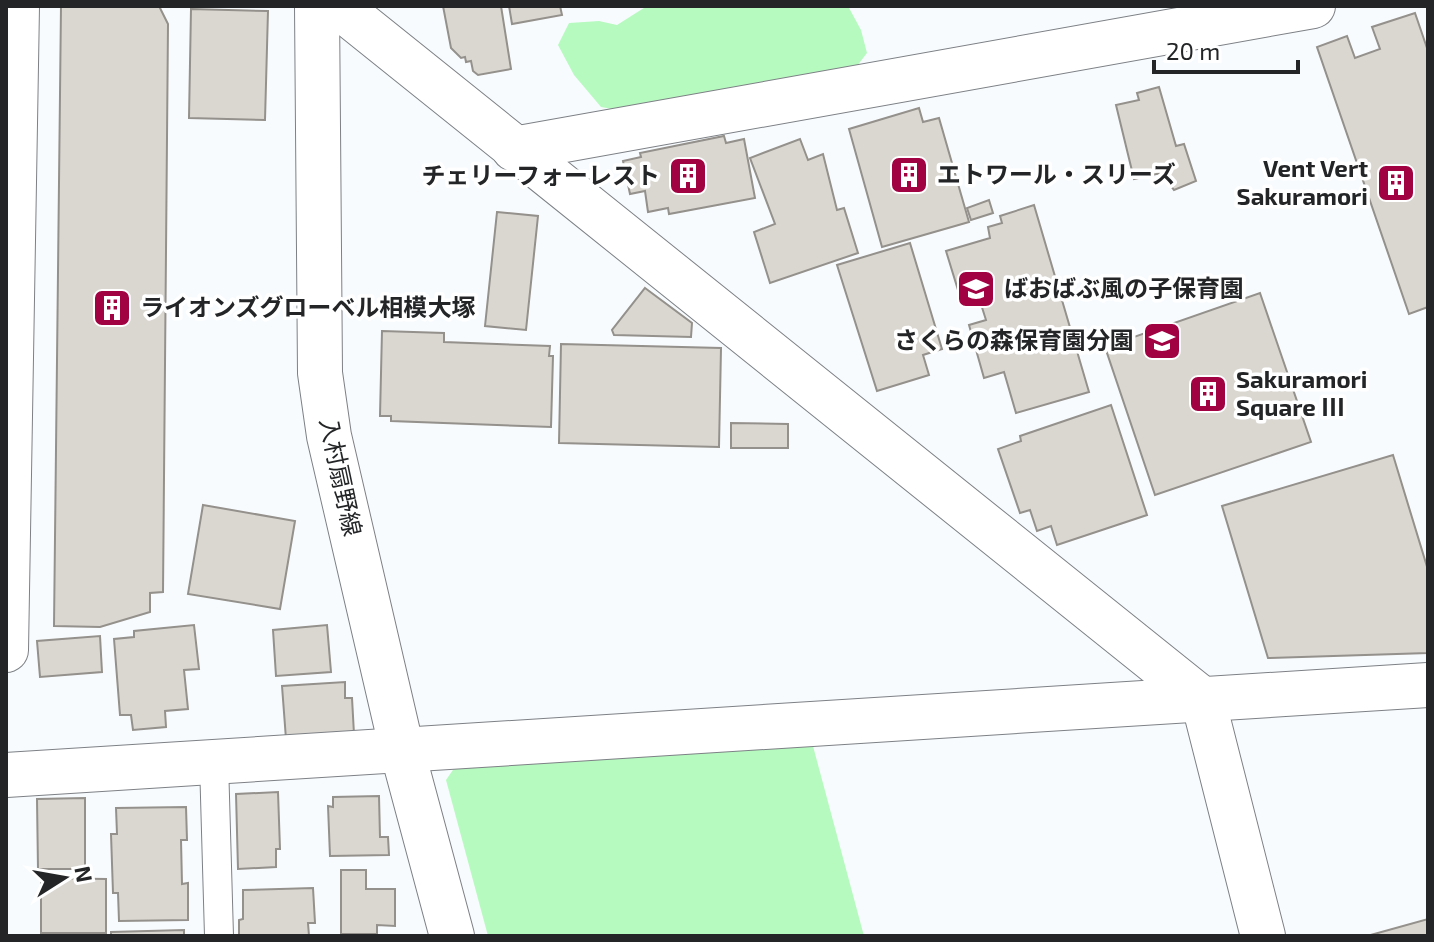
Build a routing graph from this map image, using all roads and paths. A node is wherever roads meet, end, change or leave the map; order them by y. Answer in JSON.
{"nodes":[{"id":1,"x":17,"y":6,"type":"edge"},
{"id":2,"x":317,"y":6,"type":"edge"},
{"id":3,"x":338,"y":6,"type":"edge"},
{"id":4,"x":1313,"y":6,"type":"edge"},
{"id":5,"x":514,"y":149,"type":"junction"},
{"id":6,"x":6,"y":650,"type":"edge"},
{"id":7,"x":1428,"y":685,"type":"edge"},
{"id":8,"x":1203,"y":700,"type":"junction"},
{"id":9,"x":402,"y":750,"type":"junction"},
{"id":10,"x":214,"y":762,"type":"junction"},
{"id":11,"x":6,"y":775,"type":"edge"},
{"id":12,"x":219,"y":936,"type":"edge"},
{"id":13,"x":452,"y":936,"type":"edge"},
{"id":14,"x":1263,"y":936,"type":"edge"}],
"edges":[{"from":1,"to":6,"type":"street"},
{"from":2,"to":9,"type":"street","name":"入村扇野線"},
{"from":3,"to":5,"type":"street"},
{"from":4,"to":5,"type":"street"},
{"from":5,"to":8,"type":"street"},
{"from":7,"to":8,"type":"street"},
{"from":8,"to":9,"type":"street"},
{"from":8,"to":14,"type":"street"},
{"from":9,"to":10,"type":"street"},
{"from":9,"to":13,"type":"street","name":"入村扇野線"},
{"from":10,"to":11,"type":"street"},
{"from":10,"to":12,"type":"lane"}]}
